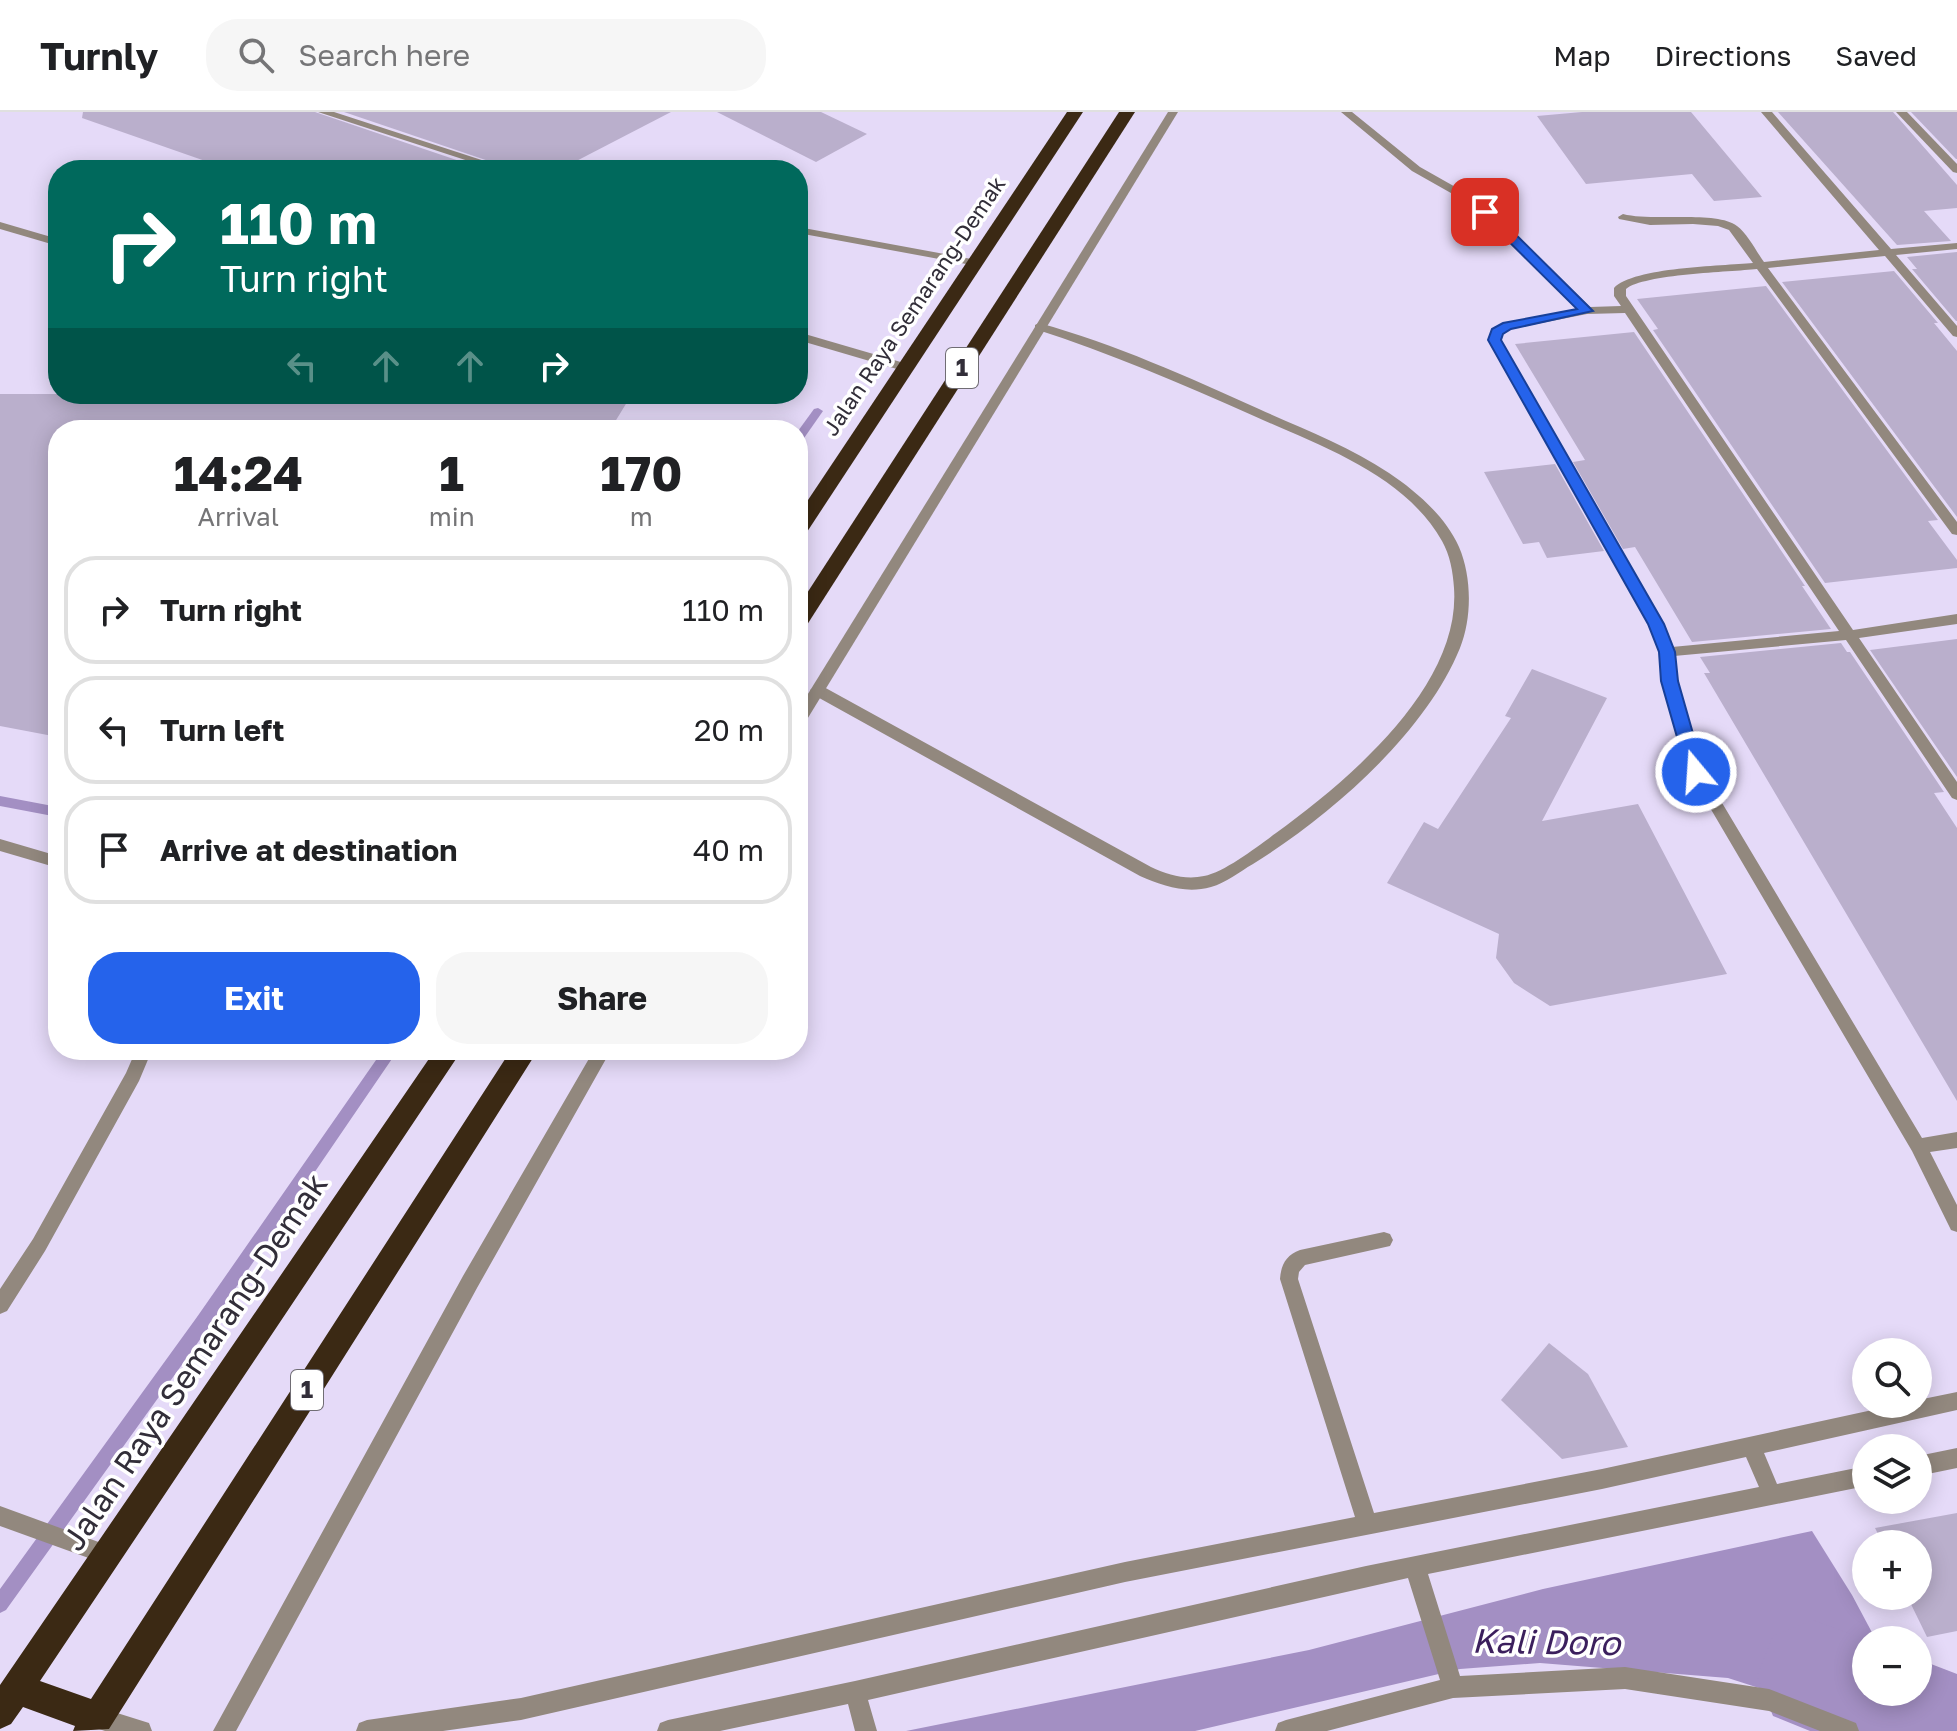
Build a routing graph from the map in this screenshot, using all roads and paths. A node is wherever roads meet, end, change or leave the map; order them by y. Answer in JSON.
{"nodes":[{"id":1,"x":323,"y":112,"type":"edge"},
{"id":2,"x":1075,"y":112,"type":"edge"},
{"id":3,"x":1127,"y":112,"type":"edge"},
{"id":4,"x":1173,"y":112,"type":"edge"},
{"id":5,"x":1346,"y":112,"type":"edge"},
{"id":6,"x":1766,"y":112,"type":"edge"},
{"id":7,"x":1901,"y":112,"type":"edge"},
{"id":8,"x":475,"y":160,"type":"edge"},
{"id":9,"x":1957,"y":170,"type":"edge"},
{"id":10,"x":1623,"y":217,"type":"dead end"},
{"id":11,"x":0,"y":225,"type":"edge"},
{"id":12,"x":808,"y":232,"type":"edge"},
{"id":13,"x":48,"y":240,"type":"edge"},
{"id":14,"x":1957,"y":246,"type":"edge"},
{"id":15,"x":1887,"y":253,"type":"junction"},
{"id":16,"x":977,"y":263,"type":"junction"},
{"id":17,"x":1762,"y":265,"type":"junction"},
{"id":18,"x":1580,"y":304,"type":"junction"},
{"id":19,"x":1630,"y":309,"type":"junction"},
{"id":20,"x":1039,"y":327,"type":"junction"},
{"id":21,"x":1957,"y":333,"type":"edge"},
{"id":22,"x":808,"y":339,"type":"edge"},
{"id":23,"x":907,"y":368,"type":"junction"},
{"id":24,"x":808,"y":515,"type":"edge"},
{"id":25,"x":1957,"y":531,"type":"edge"},
{"id":26,"x":808,"y":607,"type":"edge"},
{"id":27,"x":1957,"y":619,"type":"edge"},
{"id":28,"x":1850,"y":635,"type":"junction"},
{"id":29,"x":1667,"y":652,"type":"junction"},
{"id":30,"x":817,"y":690,"type":"junction"},
{"id":31,"x":808,"y":705,"type":"edge"},
{"id":32,"x":1957,"y":794,"type":"edge"},
{"id":33,"x":0,"y":845,"type":"edge"},
{"id":34,"x":48,"y":859,"type":"edge"},
{"id":35,"x":140,"y":1060,"type":"edge"},
{"id":36,"x":442,"y":1060,"type":"edge"},
{"id":37,"x":519,"y":1060,"type":"edge"},
{"id":38,"x":597,"y":1060,"type":"edge"},
{"id":39,"x":1957,"y":1140,"type":"edge"},
{"id":40,"x":1918,"y":1146,"type":"junction"},
{"id":41,"x":1957,"y":1224,"type":"edge"},
{"id":42,"x":1384,"y":1240,"type":"dead end"},
{"id":43,"x":0,"y":1305,"type":"edge"},
{"id":44,"x":1957,"y":1401,"type":"edge"},
{"id":45,"x":1751,"y":1446,"type":"junction"},
{"id":46,"x":1957,"y":1458,"type":"edge"},
{"id":47,"x":1932,"y":1463,"type":"edge"},
{"id":48,"x":1852,"y":1479,"type":"edge"},
{"id":49,"x":1772,"y":1495,"type":"junction"},
{"id":50,"x":0,"y":1516,"type":"edge"},
{"id":51,"x":1368,"y":1525,"type":"junction"},
{"id":52,"x":108,"y":1555,"type":"junction"},
{"id":53,"x":1415,"y":1566,"type":"junction"},
{"id":54,"x":1452,"y":1682,"type":"junction"},
{"id":55,"x":855,"y":1692,"type":"junction"},
{"id":56,"x":8,"y":1701,"type":"edge"},
{"id":57,"x":94,"y":1724,"type":"edge"},
{"id":58,"x":865,"y":1727,"type":"edge"},
{"id":59,"x":141,"y":1731,"type":"edge"},
{"id":60,"x":224,"y":1731,"type":"edge"},
{"id":61,"x":367,"y":1731,"type":"edge"},
{"id":62,"x":668,"y":1731,"type":"edge"},
{"id":63,"x":1286,"y":1731,"type":"edge"},
{"id":64,"x":1848,"y":1731,"type":"edge"}],
"edges":[{"from":1,"to":8,"type":"street"},
{"from":2,"to":16,"type":"highway","name":"Jalan Raya Semarang-Demak","number":"1"},
{"from":3,"to":26,"type":"highway","number":"1"},
{"from":4,"to":20,"type":"street"},
{"from":5,"to":18,"type":"street"},
{"from":6,"to":15,"type":"street"},
{"from":7,"to":9,"type":"street"},
{"from":10,"to":17,"type":"street"},
{"from":11,"to":13,"type":"street"},
{"from":12,"to":16,"type":"street"},
{"from":14,"to":15,"type":"street"},
{"from":15,"to":17,"type":"street"},
{"from":15,"to":21,"type":"street"},
{"from":16,"to":23,"type":"highway","name":"Jalan Raya Semarang-Demak","number":"1"},
{"from":17,"to":19,"type":"street"},
{"from":17,"to":25,"type":"street"},
{"from":18,"to":19,"type":"street"},
{"from":18,"to":29,"type":"street"},
{"from":19,"to":28,"type":"street"},
{"from":20,"to":30,"type":"street"},
{"from":20,"to":30,"type":"street"},
{"from":22,"to":23,"type":"street"},
{"from":23,"to":24,"type":"highway","name":"Jalan Raya Semarang-Demak","number":"1"},
{"from":27,"to":28,"type":"street"},
{"from":28,"to":29,"type":"street"},
{"from":28,"to":32,"type":"street"},
{"from":29,"to":40,"type":"street"},
{"from":30,"to":31,"type":"street"},
{"from":33,"to":34,"type":"street"},
{"from":35,"to":43,"type":"street"},
{"from":36,"to":52,"type":"highway","name":"Jalan Raya Semarang-Demak"},
{"from":37,"to":57,"type":"highway","number":"1"},
{"from":38,"to":60,"type":"street"},
{"from":39,"to":40,"type":"street"},
{"from":40,"to":41,"type":"street"},
{"from":42,"to":51,"type":"street"},
{"from":44,"to":45,"type":"street"},
{"from":45,"to":49,"type":"street"},
{"from":45,"to":51,"type":"street"},
{"from":46,"to":47,"type":"street"},
{"from":48,"to":49,"type":"street"},
{"from":49,"to":53,"type":"street"},
{"from":50,"to":52,"type":"street"},
{"from":51,"to":61,"type":"street"},
{"from":52,"to":56,"type":"highway","name":"Jalan Raya Semarang-Demak"},
{"from":53,"to":54,"type":"street"},
{"from":53,"to":55,"type":"street"},
{"from":54,"to":63,"type":"street"},
{"from":54,"to":64,"type":"street"},
{"from":55,"to":58,"type":"street"},
{"from":55,"to":62,"type":"street"},
{"from":56,"to":57,"type":"highway"},
{"from":57,"to":59,"type":"street"}]}
